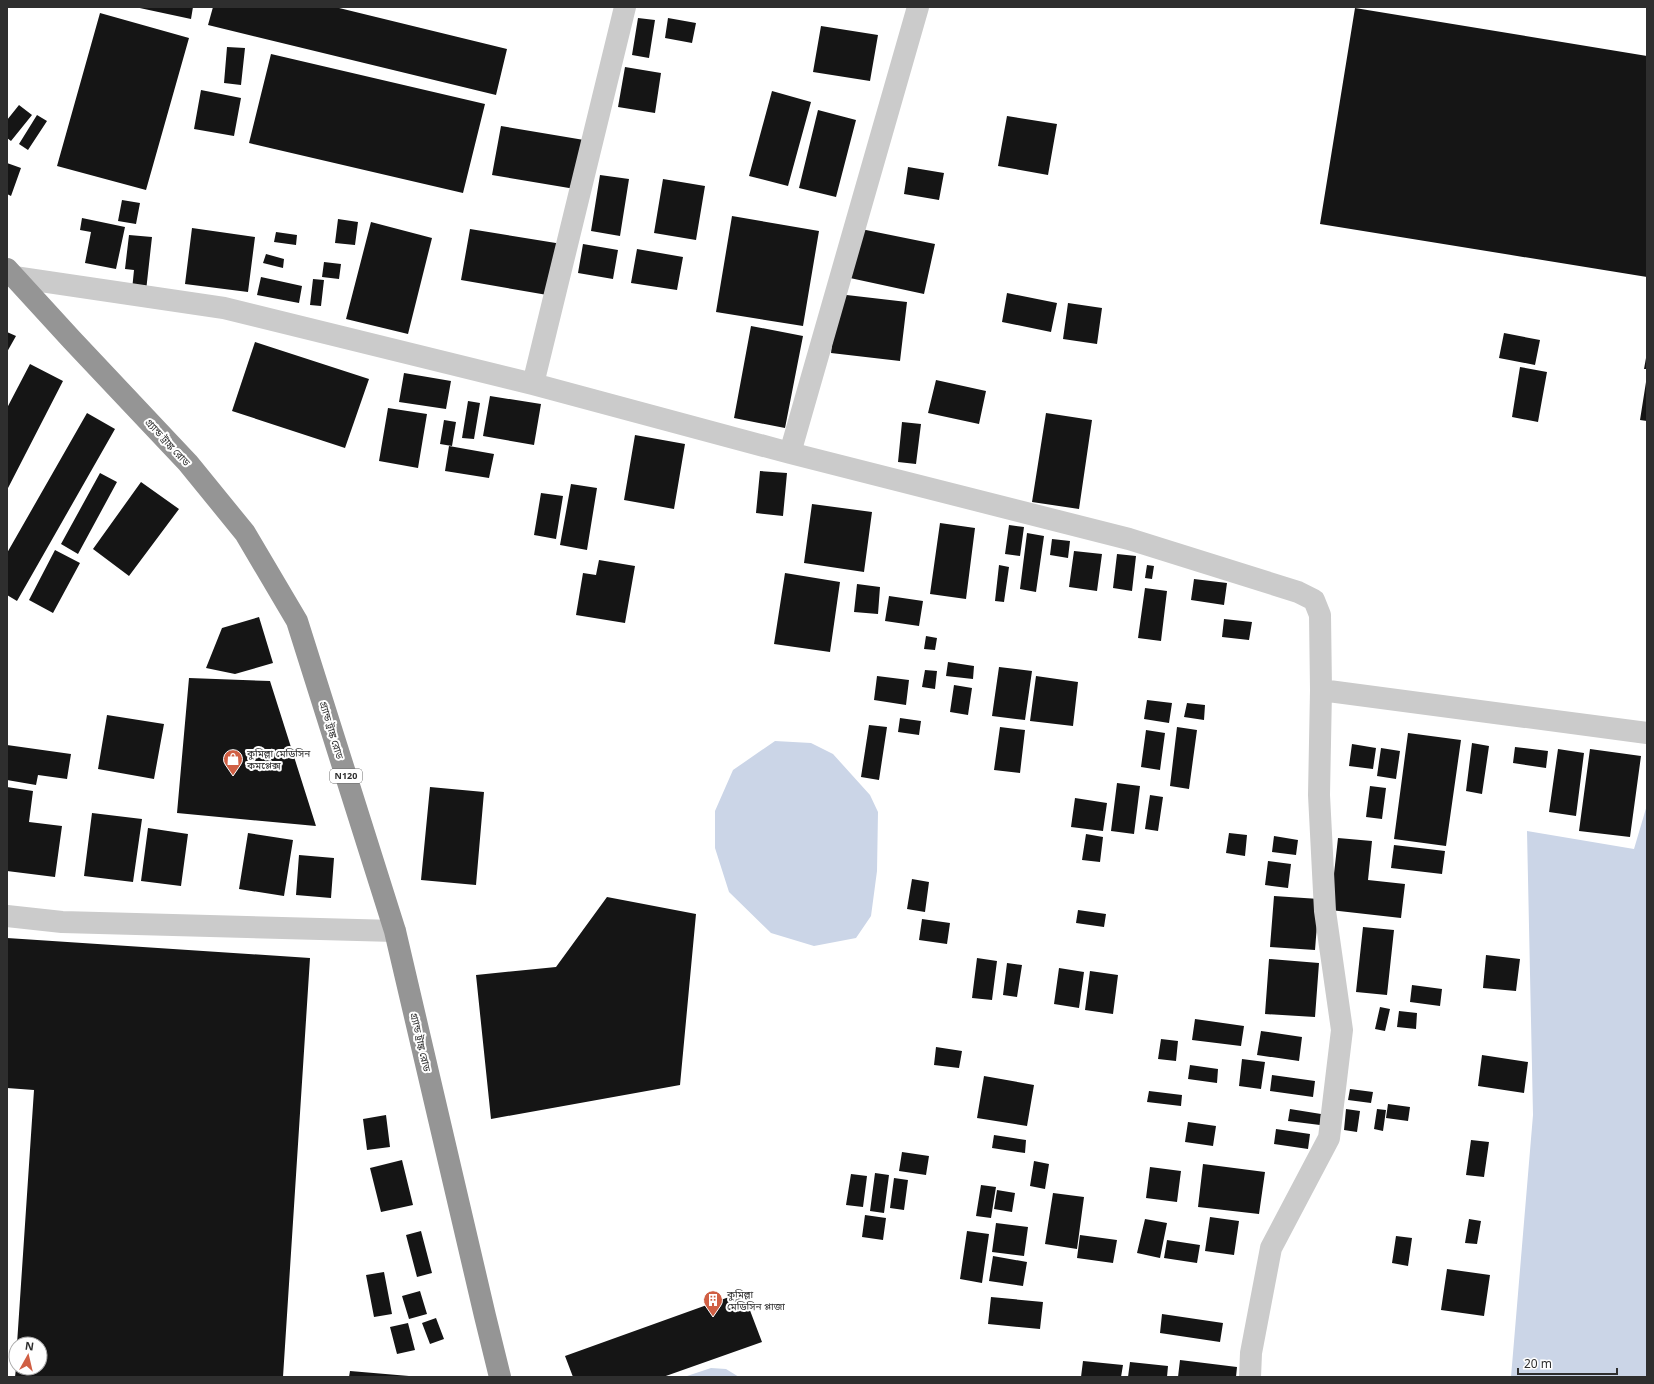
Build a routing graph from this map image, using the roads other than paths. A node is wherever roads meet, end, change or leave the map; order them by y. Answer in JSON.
{"nodes":[{"id":1,"x":625,"y":7,"type":"edge"},
{"id":2,"x":918,"y":7,"type":"edge"},
{"id":3,"x":11,"y":273,"type":"edge"},
{"id":4,"x":533,"y":384,"type":"junction"},
{"id":5,"x":790,"y":453,"type":"junction"},
{"id":6,"x":1321,"y":690,"type":"junction"},
{"id":7,"x":1647,"y":733,"type":"edge"},
{"id":8,"x":7,"y":916,"type":"edge"},
{"id":9,"x":395,"y":931,"type":"junction"},
{"id":10,"x":500,"y":1377,"type":"edge"},
{"id":11,"x":1250,"y":1377,"type":"edge"}],
"edges":[{"from":1,"to":4,"type":"street"},
{"from":2,"to":5,"type":"street"},
{"from":3,"to":4,"type":"street"},
{"from":3,"to":9,"type":"highway","name":"গ্র্যান্ড ট্রাঙ্ক রোড","number":"N120"},
{"from":4,"to":5,"type":"street"},
{"from":5,"to":6,"type":"street"},
{"from":6,"to":7,"type":"street"},
{"from":6,"to":11,"type":"street"},
{"from":8,"to":9,"type":"street"},
{"from":9,"to":10,"type":"highway","name":"গ্র্যান্ড ট্রাঙ্ক রোড","number":"N120"}]}
